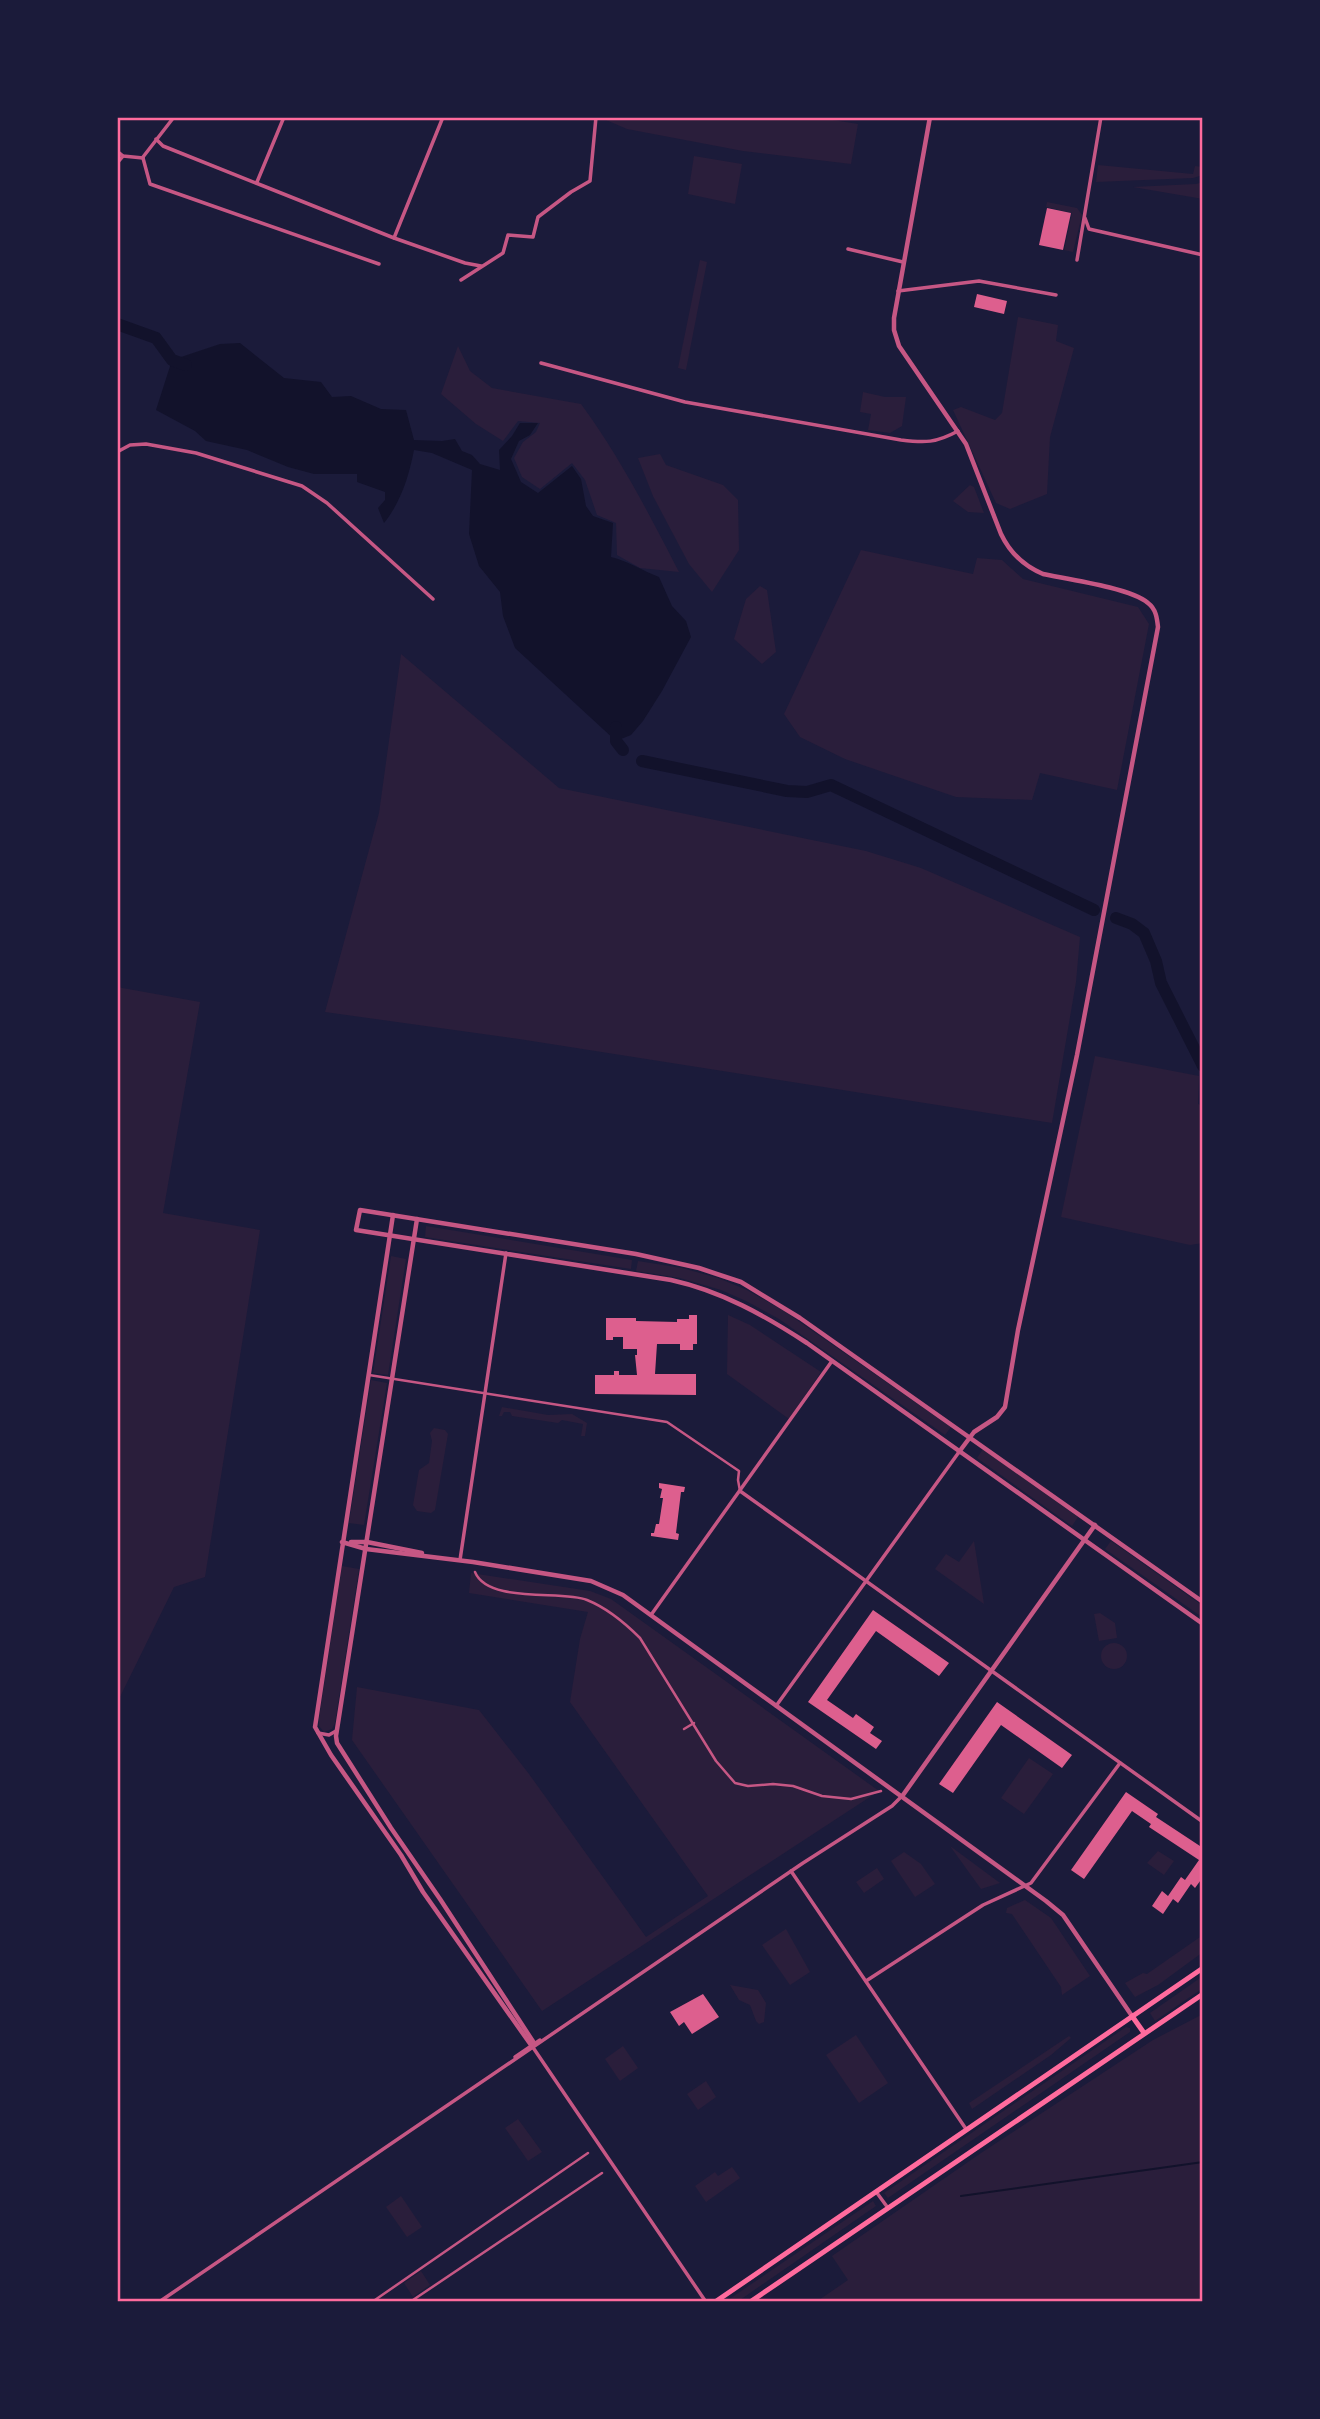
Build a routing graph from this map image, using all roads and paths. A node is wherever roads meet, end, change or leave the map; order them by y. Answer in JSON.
{"nodes":[{"id":1,"x":173,"y":117,"type":"edge"},
{"id":2,"x":284,"y":117,"type":"edge"},
{"id":3,"x":443,"y":117,"type":"edge"},
{"id":4,"x":596,"y":117,"type":"edge"},
{"id":5,"x":930,"y":117,"type":"edge"},
{"id":6,"x":1101,"y":117,"type":"edge"},
{"id":7,"x":156,"y":139,"type":"junction"},
{"id":8,"x":117,"y":151,"type":"edge"},
{"id":9,"x":123,"y":156,"type":"junction"},
{"id":10,"x":143,"y":158,"type":"junction"},
{"id":11,"x":117,"y":163,"type":"edge"},
{"id":12,"x":257,"y":182,"type":"junction"},
{"id":13,"x":1085,"y":218,"type":"junction"},
{"id":14,"x":394,"y":238,"type":"junction"},
{"id":15,"x":848,"y":249,"type":"dead end"},
{"id":16,"x":1203,"y":255,"type":"edge"},
{"id":17,"x":1077,"y":260,"type":"dead end"},
{"id":18,"x":903,"y":262,"type":"junction"},
{"id":19,"x":379,"y":264,"type":"dead end"},
{"id":20,"x":481,"y":266,"type":"junction"},
{"id":21,"x":461,"y":280,"type":"dead end"},
{"id":22,"x":898,"y":291,"type":"junction"},
{"id":23,"x":1056,"y":295,"type":"dead end"},
{"id":24,"x":541,"y":363,"type":"dead end"},
{"id":25,"x":958,"y":431,"type":"junction"},
{"id":26,"x":117,"y":452,"type":"edge"},
{"id":27,"x":433,"y":599,"type":"dead end"},
{"id":28,"x":393,"y":1215,"type":"junction"},
{"id":29,"x":417,"y":1219,"type":"junction"},
{"id":30,"x":389,"y":1235,"type":"junction"},
{"id":31,"x":414,"y":1239,"type":"junction"},
{"id":32,"x":506,"y":1253,"type":"junction"},
{"id":33,"x":832,"y":1361,"type":"junction"},
{"id":34,"x":368,"y":1374,"type":"junction"},
{"id":35,"x":392,"y":1378,"type":"junction"},
{"id":36,"x":485,"y":1392,"type":"junction"},
{"id":37,"x":970,"y":1437,"type":"junction"},
{"id":38,"x":959,"y":1452,"type":"junction"},
{"id":39,"x":740,"y":1491,"type":"junction"},
{"id":40,"x":1095,"y":1525,"type":"junction"},
{"id":41,"x":1084,"y":1540,"type":"junction"},
{"id":42,"x":342,"y":1542,"type":"junction"},
{"id":43,"x":367,"y":1545,"type":"junction"},
{"id":44,"x":460,"y":1560,"type":"junction"},
{"id":45,"x":475,"y":1572,"type":"dead end"},
{"id":46,"x":866,"y":1580,"type":"junction"},
{"id":47,"x":1203,"y":1602,"type":"edge"},
{"id":48,"x":651,"y":1615,"type":"junction"},
{"id":49,"x":1203,"y":1624,"type":"edge"},
{"id":50,"x":992,"y":1670,"type":"junction"},
{"id":51,"x":776,"y":1706,"type":"junction"},
{"id":52,"x":694,"y":1723,"type":"junction"},
{"id":53,"x":337,"y":1728,"type":"junction"},
{"id":54,"x":684,"y":1729,"type":"dead end"},
{"id":55,"x":317,"y":1731,"type":"junction"},
{"id":56,"x":1120,"y":1763,"type":"junction"},
{"id":57,"x":881,"y":1791,"type":"dead end"},
{"id":58,"x":903,"y":1795,"type":"junction"},
{"id":59,"x":1203,"y":1822,"type":"edge"},
{"id":60,"x":791,"y":1871,"type":"junction"},
{"id":61,"x":1028,"y":1886,"type":"junction"},
{"id":62,"x":1203,"y":1968,"type":"edge"},
{"id":63,"x":866,"y":1981,"type":"junction"},
{"id":64,"x":1203,"y":1994,"type":"edge"},
{"id":65,"x":1132,"y":2016,"type":"junction"},
{"id":66,"x":1144,"y":2033,"type":"junction"},
{"id":67,"x":534,"y":2046,"type":"junction"},
{"id":68,"x":966,"y":2129,"type":"junction"},
{"id":69,"x":589,"y":2153,"type":"dead end"},
{"id":70,"x":602,"y":2173,"type":"dead end"},
{"id":71,"x":876,"y":2191,"type":"junction"},
{"id":72,"x":888,"y":2208,"type":"junction"},
{"id":73,"x":159,"y":2302,"type":"edge"},
{"id":74,"x":372,"y":2302,"type":"edge"},
{"id":75,"x":410,"y":2302,"type":"edge"},
{"id":76,"x":706,"y":2302,"type":"edge"},
{"id":77,"x":715,"y":2302,"type":"edge"},
{"id":78,"x":750,"y":2302,"type":"edge"}],
"edges":[{"from":1,"to":7,"type":"street"},
{"from":2,"to":12,"type":"street"},
{"from":3,"to":14,"type":"street"},
{"from":4,"to":20,"type":"street"},
{"from":5,"to":18,"type":"street"},
{"from":6,"to":13,"type":"street"},
{"from":7,"to":10,"type":"street"},
{"from":7,"to":12,"type":"street"},
{"from":8,"to":9,"type":"street"},
{"from":9,"to":10,"type":"street"},
{"from":9,"to":11,"type":"street"},
{"from":10,"to":19,"type":"street"},
{"from":12,"to":14,"type":"street"},
{"from":13,"to":16,"type":"street"},
{"from":13,"to":17,"type":"street"},
{"from":14,"to":20,"type":"street"},
{"from":15,"to":18,"type":"street"},
{"from":18,"to":22,"type":"street"},
{"from":20,"to":21,"type":"street"},
{"from":22,"to":23,"type":"street"},
{"from":22,"to":25,"type":"street"},
{"from":24,"to":25,"type":"street"},
{"from":25,"to":37,"type":"street"},
{"from":26,"to":27,"type":"street"},
{"from":28,"to":29,"type":"street"},
{"from":28,"to":30,"type":"street"},
{"from":28,"to":30,"type":"street"},
{"from":29,"to":31,"type":"street"},
{"from":29,"to":37,"type":"street"},
{"from":30,"to":31,"type":"street"},
{"from":30,"to":34,"type":"street"},
{"from":31,"to":32,"type":"street"},
{"from":31,"to":35,"type":"street"},
{"from":32,"to":33,"type":"street"},
{"from":32,"to":36,"type":"street"},
{"from":33,"to":38,"type":"street"},
{"from":33,"to":39,"type":"street"},
{"from":34,"to":35,"type":"street"},
{"from":34,"to":42,"type":"street"},
{"from":35,"to":36,"type":"street"},
{"from":35,"to":43,"type":"street"},
{"from":36,"to":39,"type":"street"},
{"from":36,"to":44,"type":"street"},
{"from":37,"to":38,"type":"street"},
{"from":37,"to":40,"type":"street"},
{"from":38,"to":41,"type":"street"},
{"from":38,"to":46,"type":"street"},
{"from":39,"to":46,"type":"street"},
{"from":39,"to":48,"type":"street"},
{"from":40,"to":41,"type":"street"},
{"from":40,"to":47,"type":"street"},
{"from":41,"to":49,"type":"street"},
{"from":41,"to":50,"type":"street"},
{"from":42,"to":43,"type":"street"},
{"from":42,"to":55,"type":"street"},
{"from":43,"to":44,"type":"street"},
{"from":43,"to":53,"type":"street"},
{"from":44,"to":48,"type":"street"},
{"from":45,"to":52,"type":"street"},
{"from":46,"to":50,"type":"street"},
{"from":46,"to":51,"type":"street"},
{"from":48,"to":51,"type":"street"},
{"from":50,"to":56,"type":"street"},
{"from":50,"to":58,"type":"street"},
{"from":51,"to":58,"type":"street"},
{"from":52,"to":54,"type":"street"},
{"from":52,"to":57,"type":"street"},
{"from":53,"to":55,"type":"street"},
{"from":53,"to":67,"type":"street"},
{"from":55,"to":67,"type":"street"},
{"from":56,"to":59,"type":"street"},
{"from":56,"to":61,"type":"street"},
{"from":58,"to":60,"type":"street"},
{"from":58,"to":61,"type":"street"},
{"from":60,"to":63,"type":"street"},
{"from":60,"to":67,"type":"street"},
{"from":61,"to":63,"type":"street"},
{"from":61,"to":65,"type":"street"},
{"from":62,"to":65,"type":"main road"},
{"from":63,"to":68,"type":"street"},
{"from":64,"to":66,"type":"main road"},
{"from":65,"to":66,"type":"main road"},
{"from":65,"to":68,"type":"main road"},
{"from":66,"to":72,"type":"main road"},
{"from":67,"to":73,"type":"street"},
{"from":67,"to":76,"type":"street"},
{"from":68,"to":71,"type":"main road"},
{"from":69,"to":74,"type":"street"},
{"from":70,"to":75,"type":"street"},
{"from":71,"to":72,"type":"street"},
{"from":71,"to":77,"type":"main road"},
{"from":72,"to":78,"type":"main road"}]}
